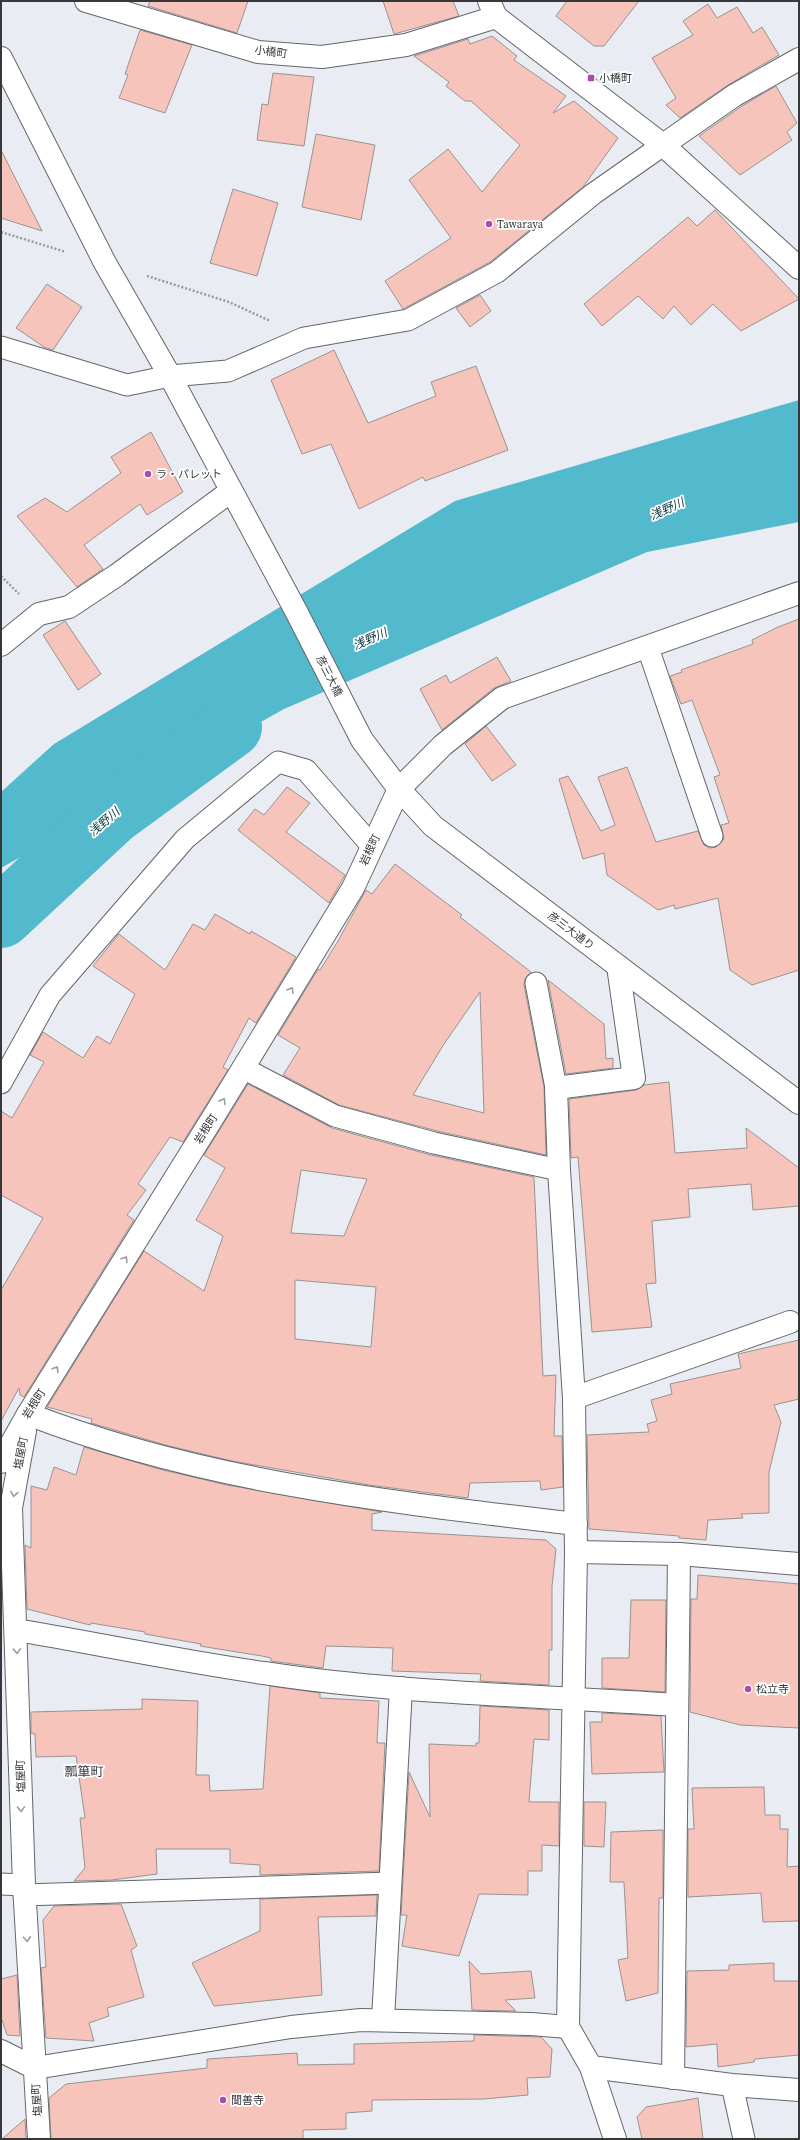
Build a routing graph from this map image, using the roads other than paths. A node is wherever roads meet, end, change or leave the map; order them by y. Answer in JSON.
{"nodes":[{"id":1,"x":86,"y":1,"type":"edge"},
{"id":2,"x":145,"y":1,"type":"edge"},
{"id":3,"x":493,"y":9,"type":"edge"},
{"id":4,"x":154,"y":22,"type":"junction"},
{"id":5,"x":1,"y":58,"type":"edge"},
{"id":6,"x":799,"y":60,"type":"edge"},
{"id":7,"x":664,"y":145,"type":"junction"},
{"id":8,"x":799,"y":268,"type":"edge"},
{"id":9,"x":1,"y":347,"type":"edge"},
{"id":10,"x":170,"y":376,"type":"junction"},
{"id":11,"x":231,"y":491,"type":"junction"},
{"id":12,"x":799,"y":594,"type":"edge"},
{"id":13,"x":1,"y":645,"type":"edge"},
{"id":14,"x":648,"y":648,"type":"junction"},
{"id":15,"x":362,"y":740,"type":"joint"},
{"id":16,"x":399,"y":789,"type":"junction"},
{"id":17,"x":712,"y":836,"type":"dead end"},
{"id":18,"x":372,"y":846,"type":"junction"},
{"id":19,"x":618,"y":966,"type":"junction"},
{"id":20,"x":536,"y":983,"type":"dead end"},
{"id":21,"x":243,"y":1068,"type":"junction"},
{"id":22,"x":1,"y":1082,"type":"edge"},
{"id":23,"x":556,"y":1088,"type":"junction"},
{"id":24,"x":799,"y":1103,"type":"edge"},
{"id":25,"x":559,"y":1170,"type":"junction"},
{"id":26,"x":790,"y":1322,"type":"dead end"},
{"id":27,"x":574,"y":1398,"type":"junction"},
{"id":28,"x":28,"y":1414,"type":"junction"},
{"id":29,"x":1,"y":1462,"type":"edge"},
{"id":30,"x":576,"y":1524,"type":"junction"},
{"id":31,"x":576,"y":1552,"type":"junction"},
{"id":32,"x":679,"y":1554,"type":"junction"},
{"id":33,"x":799,"y":1564,"type":"edge"},
{"id":34,"x":17,"y":1630,"type":"junction"},
{"id":35,"x":401,"y":1688,"type":"junction"},
{"id":36,"x":574,"y":1697,"type":"junction"},
{"id":37,"x":677,"y":1705,"type":"junction"},
{"id":38,"x":390,"y":1883,"type":"junction"},
{"id":39,"x":1,"y":1884,"type":"edge"},
{"id":40,"x":24,"y":1890,"type":"junction"},
{"id":41,"x":383,"y":2020,"type":"junction"},
{"id":42,"x":568,"y":2027,"type":"junction"},
{"id":43,"x":1,"y":2051,"type":"edge"},
{"id":44,"x":591,"y":2067,"type":"junction"},
{"id":45,"x":35,"y":2068,"type":"junction"},
{"id":46,"x":673,"y":2078,"type":"junction"},
{"id":47,"x":732,"y":2085,"type":"junction"},
{"id":48,"x":799,"y":2090,"type":"edge"},
{"id":49,"x":39,"y":2139,"type":"edge"},
{"id":50,"x":615,"y":2139,"type":"edge"},
{"id":51,"x":744,"y":2139,"type":"edge"}],
"edges":[{"from":1,"to":4,"type":"street","name":"小橋町"},
{"from":2,"to":4,"type":"street"},
{"from":3,"to":4,"type":"street","name":"小橋町"},
{"from":3,"to":7,"type":"street","name":"小橋町"},
{"from":5,"to":10,"type":"street","name":"彦三大橋"},
{"from":6,"to":7,"type":"street"},
{"from":7,"to":8,"type":"street","name":"小橋町"},
{"from":7,"to":10,"type":"lane"},
{"from":9,"to":10,"type":"lane"},
{"from":10,"to":11,"type":"street","name":"彦三大橋"},
{"from":11,"to":13,"type":"street"},
{"from":11,"to":15,"type":"street","name":"彦三大橋"},
{"from":12,"to":14,"type":"street","name":"岩根町"},
{"from":14,"to":16,"type":"street","name":"岩根町"},
{"from":14,"to":17,"type":"lane"},
{"from":15,"to":16,"type":"street","name":"彦三大通り"},
{"from":16,"to":18,"type":"street","name":"岩根町"},
{"from":16,"to":19,"type":"street","name":"彦三大通り"},
{"from":21,"to":18,"type":"street","name":"岩根町","one_way":true},
{"from":18,"to":22,"type":"lane"},
{"from":19,"to":23,"type":"street"},
{"from":19,"to":24,"type":"street","name":"彦三大通り"},
{"from":20,"to":23,"type":"lane"},
{"from":21,"to":25,"type":"lane"},
{"from":28,"to":21,"type":"street","name":"岩根町","one_way":true},
{"from":23,"to":25,"type":"street"},
{"from":25,"to":27,"type":"street"},
{"from":26,"to":27,"type":"street"},
{"from":27,"to":30,"type":"street"},
{"from":28,"to":29,"type":"street","name":"岩根町"},
{"from":28,"to":30,"type":"street"},
{"from":28,"to":34,"type":"street","name":"塩屋町","one_way":true},
{"from":30,"to":31,"type":"street"},
{"from":31,"to":32,"type":"street"},
{"from":31,"to":36,"type":"street"},
{"from":32,"to":33,"type":"street"},
{"from":32,"to":37,"type":"street"},
{"from":34,"to":35,"type":"street"},
{"from":34,"to":40,"type":"street","name":"塩屋町","one_way":true},
{"from":35,"to":36,"type":"street"},
{"from":35,"to":38,"type":"street"},
{"from":36,"to":37,"type":"street"},
{"from":36,"to":42,"type":"street"},
{"from":37,"to":46,"type":"street"},
{"from":38,"to":40,"type":"lane"},
{"from":38,"to":41,"type":"street"},
{"from":39,"to":40,"type":"lane"},
{"from":40,"to":45,"type":"street","name":"塩屋町","one_way":true},
{"from":41,"to":42,"type":"street"},
{"from":41,"to":45,"type":"street"},
{"from":42,"to":44,"type":"street"},
{"from":43,"to":45,"type":"street"},
{"from":44,"to":46,"type":"street"},
{"from":44,"to":50,"type":"street"},
{"from":45,"to":49,"type":"street","name":"塩屋町"},
{"from":46,"to":47,"type":"street"},
{"from":47,"to":48,"type":"street"},
{"from":47,"to":51,"type":"lane"}]}
